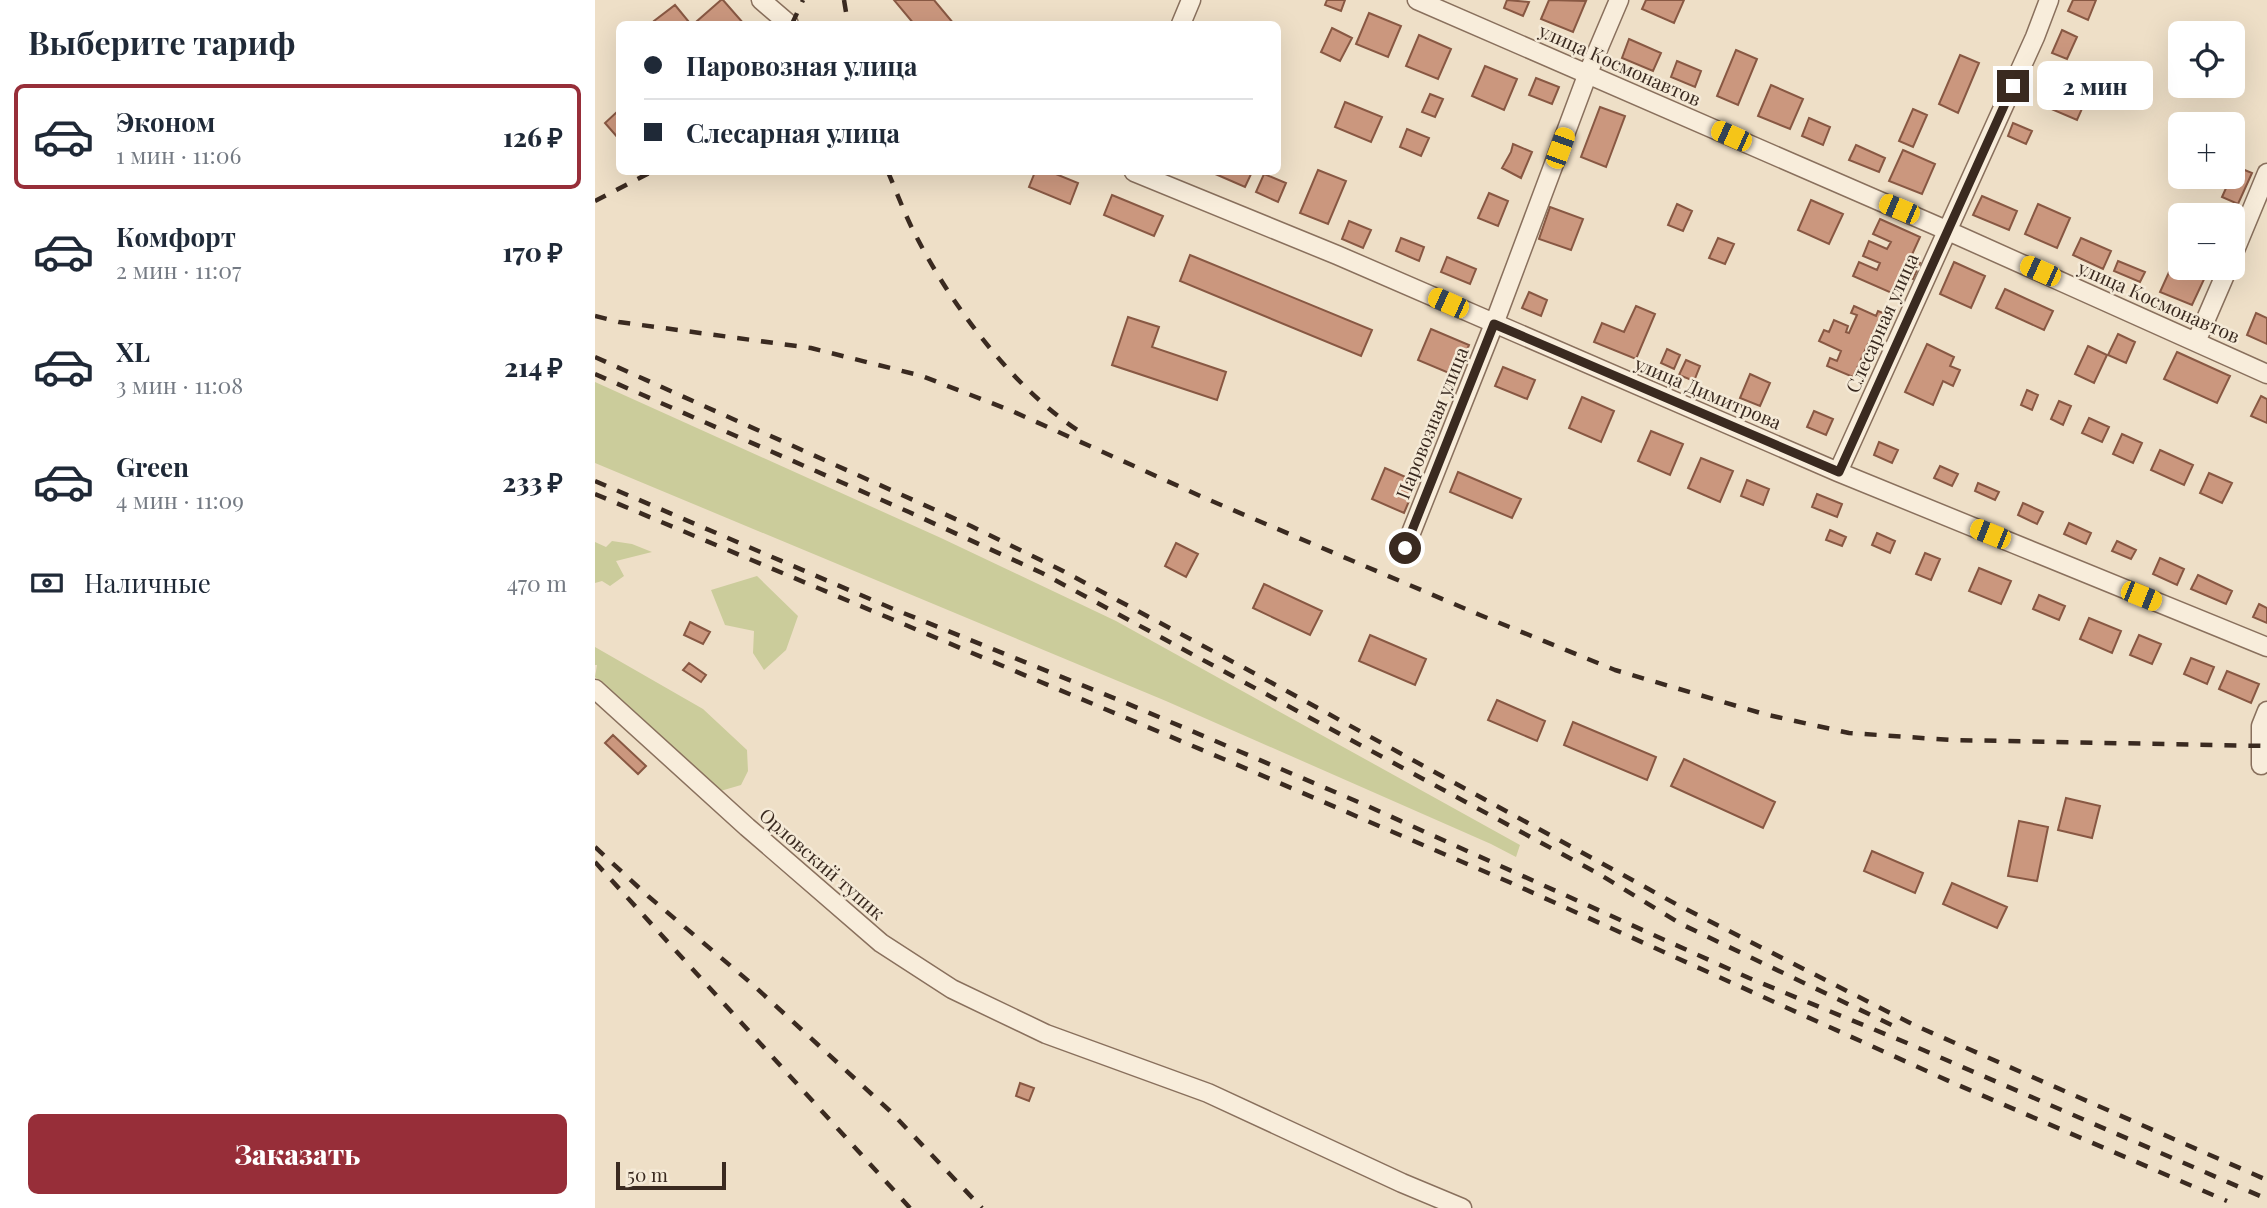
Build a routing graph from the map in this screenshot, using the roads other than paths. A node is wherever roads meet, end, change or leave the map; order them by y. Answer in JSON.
{"nodes":[{"id":1,"x":761,"y":0,"type":"edge"},
{"id":2,"x":1191,"y":0,"type":"edge"},
{"id":3,"x":1417,"y":0,"type":"edge"},
{"id":4,"x":1619,"y":0,"type":"edge"},
{"id":5,"x":2049,"y":0,"type":"edge"},
{"id":6,"x":786,"y":21,"type":"edge"},
{"id":7,"x":1182,"y":21,"type":"edge"},
{"id":8,"x":1588,"y":73,"type":"junction"},
{"id":9,"x":2267,"y":173,"type":"edge"},
{"id":10,"x":1141,"y":175,"type":"edge"},
{"id":11,"x":2245,"y":226,"type":"edge"},
{"id":12,"x":1946,"y":230,"type":"junction"},
{"id":13,"x":2223,"y":280,"type":"edge"},
{"id":14,"x":1494,"y":324,"type":"junction"},
{"id":15,"x":2196,"y":342,"type":"junction"},
{"id":16,"x":2267,"y":374,"type":"edge"},
{"id":17,"x":1839,"y":472,"type":"junction"},
{"id":18,"x":1405,"y":548,"type":"dead end"},
{"id":19,"x":2267,"y":647,"type":"edge"},
{"id":20,"x":595,"y":689,"type":"edge"},
{"id":21,"x":2267,"y":711,"type":"edge"},
{"id":22,"x":2261,"y":765,"type":"dead end"},
{"id":23,"x":1462,"y":1208,"type":"edge"}],
"edges":[{"from":1,"to":6,"type":"street"},
{"from":2,"to":7,"type":"street"},
{"from":3,"to":8,"type":"street","name":"улица Космонавтов"},
{"from":4,"to":8,"type":"street","name":"Паровозная улица"},
{"from":5,"to":12,"type":"street","name":"Слесарная улица"},
{"from":8,"to":12,"type":"street","name":"улица Космонавтов"},
{"from":8,"to":14,"type":"street","name":"Паровозная улица"},
{"from":9,"to":11,"type":"street"},
{"from":10,"to":14,"type":"street","name":"улица Димитрова"},
{"from":12,"to":15,"type":"street","name":"улица Космонавтов"},
{"from":12,"to":17,"type":"street","name":"Слесарная улица"},
{"from":13,"to":15,"type":"street"},
{"from":14,"to":17,"type":"street","name":"улица Димитрова"},
{"from":14,"to":18,"type":"street","name":"Паровозная улица"},
{"from":15,"to":16,"type":"street","name":"улица Космонавтов"},
{"from":17,"to":19,"type":"street","name":"улица Димитрова"},
{"from":20,"to":23,"type":"street","name":"Орловский тупик"},
{"from":21,"to":22,"type":"street"}]}
